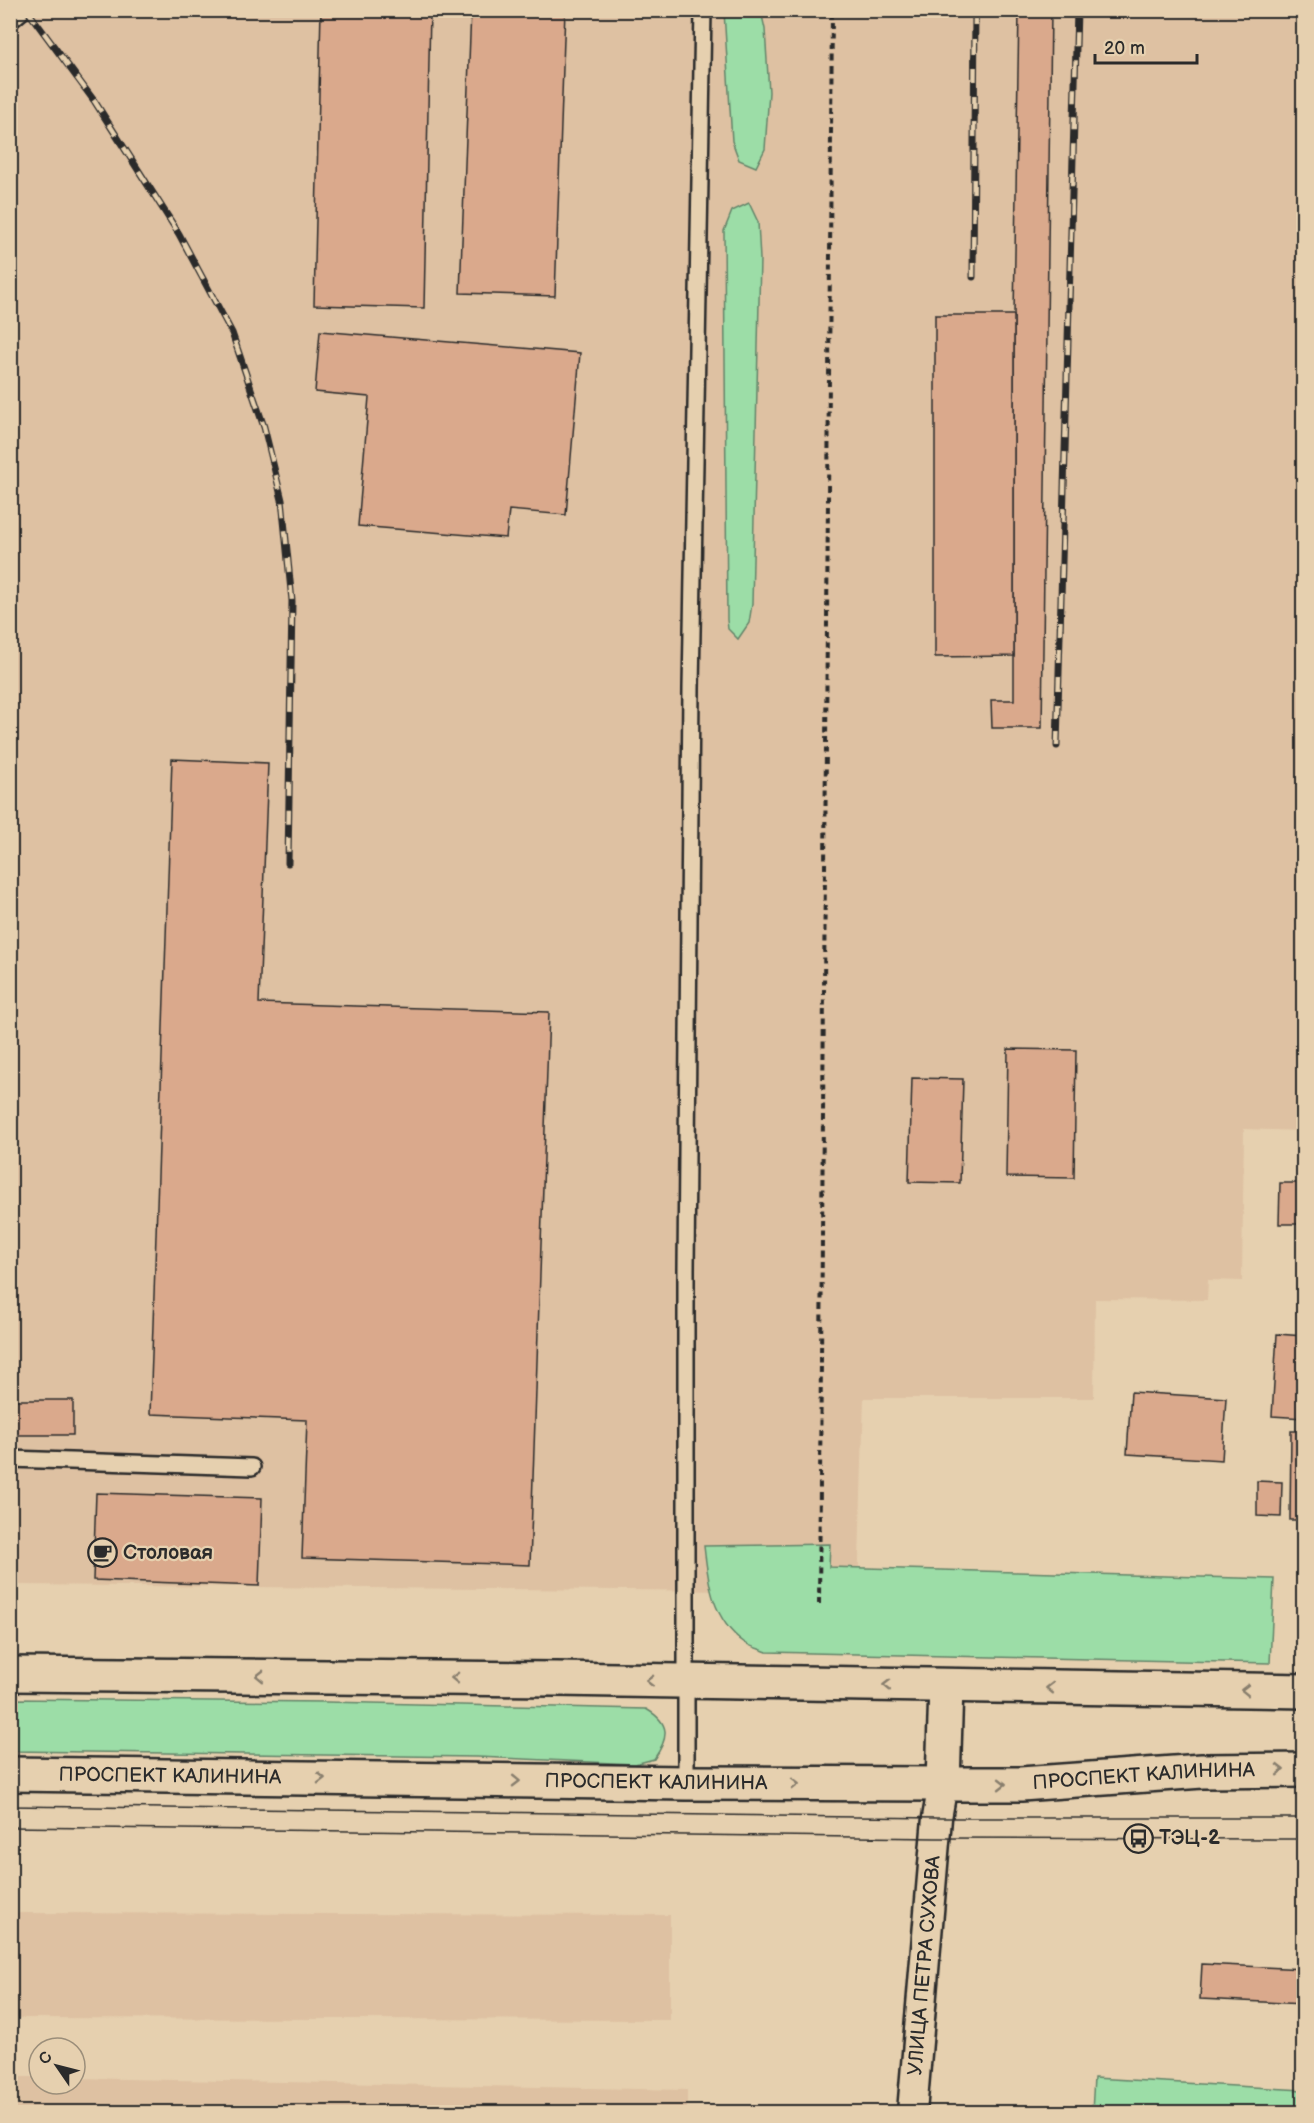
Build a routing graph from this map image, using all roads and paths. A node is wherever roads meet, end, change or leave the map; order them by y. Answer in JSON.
{"nodes":[{"id":1,"x":23,"y":10,"type":"edge"},
{"id":2,"x":703,"y":10,"type":"edge"},
{"id":3,"x":832,"y":10,"type":"edge"},
{"id":4,"x":10,"y":21,"type":"edge"},
{"id":5,"x":10,"y":1459,"type":"edge"},
{"id":6,"x":252,"y":1467,"type":"dead end"},
{"id":7,"x":819,"y":1604,"type":"dead end"},
{"id":8,"x":10,"y":1674,"type":"edge"},
{"id":9,"x":686,"y":1682,"type":"junction"},
{"id":10,"x":946,"y":1686,"type":"junction"},
{"id":11,"x":1304,"y":1691,"type":"edge"},
{"id":12,"x":1304,"y":1770,"type":"edge"},
{"id":13,"x":10,"y":1773,"type":"edge"},
{"id":14,"x":686,"y":1783,"type":"junction"},
{"id":15,"x":943,"y":1784,"type":"junction"},
{"id":16,"x":912,"y":2112,"type":"edge"}],
"edges":[{"from":1,"to":4,"type":"lane"},
{"from":2,"to":9,"type":"lane"},
{"from":3,"to":7,"type":"path"},
{"from":5,"to":6,"type":"lane"},
{"from":9,"to":8,"type":"main road","one_way":true},
{"from":10,"to":9,"type":"main road","one_way":true},
{"from":9,"to":14,"type":"lane"},
{"from":11,"to":10,"type":"main road","one_way":true},
{"from":10,"to":15,"type":"main road"},
{"from":15,"to":12,"type":"main road","name":"ПРОСПЕКТ КАЛИНИНА","one_way":true},
{"from":13,"to":14,"type":"main road","name":"ПРОСПЕКТ КАЛИНИНА","one_way":true},
{"from":14,"to":15,"type":"main road","name":"ПРОСПЕКТ КАЛИНИНА","one_way":true},
{"from":15,"to":16,"type":"street","name":"УЛИЦА ПЕТРА СУХОВА"}]}
